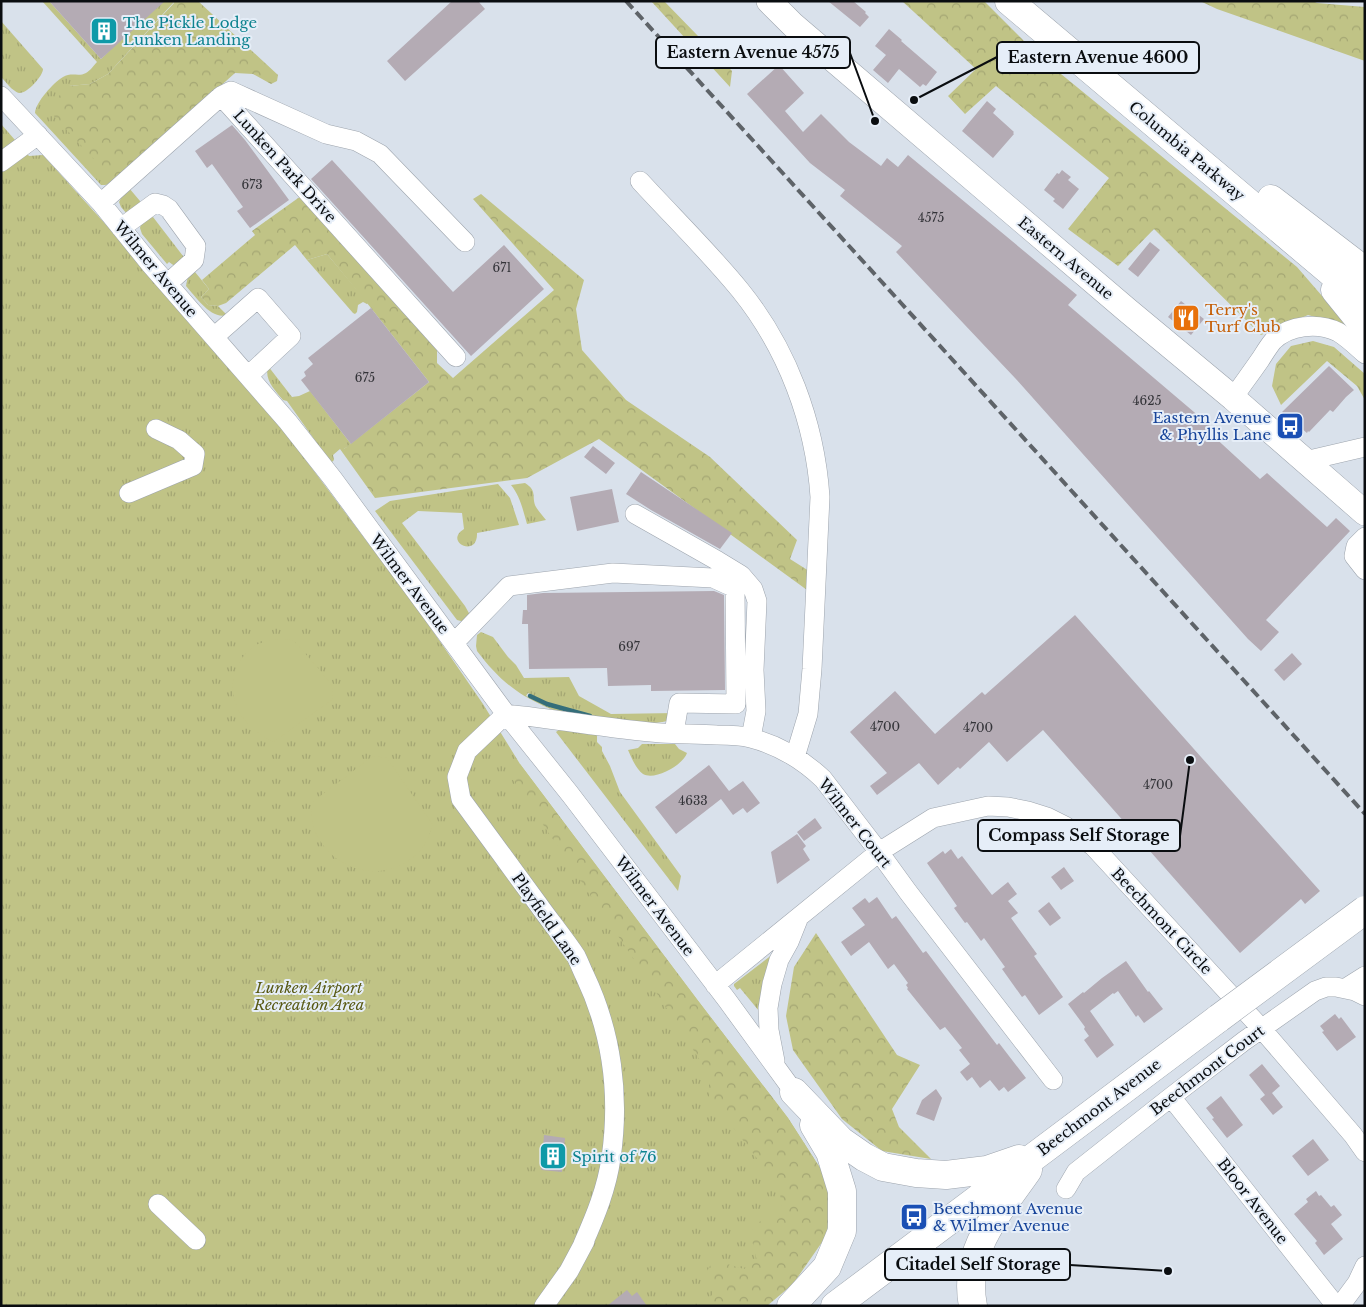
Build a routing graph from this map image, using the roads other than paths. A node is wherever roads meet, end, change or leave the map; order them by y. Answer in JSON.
{"nodes":[{"id":1,"x":769,"y":1,"type":"edge"},
{"id":2,"x":1010,"y":1,"type":"edge"},
{"id":3,"x":1038,"y":1,"type":"edge"},
{"id":4,"x":1,"y":96,"type":"edge"},
{"id":5,"x":221,"y":96,"type":"junction"},
{"id":6,"x":38,"y":135,"type":"junction"},
{"id":7,"x":1,"y":162,"type":"edge"},
{"id":8,"x":640,"y":181,"type":"dead end"},
{"id":9,"x":100,"y":203,"type":"junction"},
{"id":10,"x":121,"y":228,"type":"junction"},
{"id":11,"x":465,"y":242,"type":"dead end"},
{"id":12,"x":1298,"y":245,"type":"junction"},
{"id":13,"x":1358,"y":265,"type":"edge"},
{"id":14,"x":168,"y":283,"type":"junction"},
{"id":15,"x":1365,"y":301,"type":"edge"},
{"id":16,"x":1365,"y":327,"type":"edge"},
{"id":17,"x":214,"y":337,"type":"junction"},
{"id":18,"x":1365,"y":354,"type":"edge"},
{"id":19,"x":456,"y":357,"type":"dead end"},
{"id":20,"x":248,"y":376,"type":"junction"},
{"id":21,"x":1233,"y":398,"type":"junction"},
{"id":22,"x":156,"y":429,"type":"dead end"},
{"id":23,"x":1365,"y":447,"type":"edge"},
{"id":24,"x":1305,"y":461,"type":"junction"},
{"id":25,"x":129,"y":493,"type":"dead end"},
{"id":26,"x":1365,"y":513,"type":"edge"},
{"id":27,"x":636,"y":514,"type":"dead end"},
{"id":28,"x":1365,"y":537,"type":"edge"},
{"id":29,"x":1365,"y":570,"type":"edge"},
{"id":30,"x":454,"y":643,"type":"junction"},
{"id":31,"x":506,"y":714,"type":"junction"},
{"id":32,"x":674,"y":733,"type":"junction"},
{"id":33,"x":751,"y":738,"type":"junction"},
{"id":34,"x":795,"y":757,"type":"junction"},
{"id":35,"x":879,"y":852,"type":"junction"},
{"id":36,"x":1365,"y":910,"type":"edge"},
{"id":37,"x":799,"y":917,"type":"junction"},
{"id":38,"x":1365,"y":976,"type":"edge"},
{"id":39,"x":715,"y":985,"type":"junction"},
{"id":40,"x":1346,"y":988,"type":"junction"},
{"id":41,"x":1365,"y":996,"type":"edge"},
{"id":42,"x":1261,"y":1028,"type":"junction"},
{"id":43,"x":776,"y":1067,"type":"junction"},
{"id":44,"x":1053,"y":1080,"type":"dead end"},
{"id":45,"x":794,"y":1092,"type":"junction"},
{"id":46,"x":1170,"y":1097,"type":"junction"},
{"id":47,"x":1042,"y":1150,"type":"junction"},
{"id":48,"x":1365,"y":1152,"type":"edge"},
{"id":49,"x":1066,"y":1189,"type":"dead end"},
{"id":50,"x":158,"y":1204,"type":"dead end"},
{"id":51,"x":196,"y":1240,"type":"dead end"},
{"id":52,"x":1365,"y":1266,"type":"edge"},
{"id":53,"x":544,"y":1306,"type":"edge"},
{"id":54,"x":791,"y":1306,"type":"edge"},
{"id":55,"x":835,"y":1306,"type":"edge"},
{"id":56,"x":973,"y":1306,"type":"edge"},
{"id":57,"x":1338,"y":1306,"type":"edge"}],
"edges":[{"from":1,"to":21,"type":"main road","name":"Eastern Avenue"},
{"from":2,"to":12,"type":"highway","name":"Columbia Parkway"},
{"from":3,"to":13,"type":"highway","name":"Columbia Parkway"},
{"from":4,"to":6,"type":"street","name":"Wilmer Avenue"},
{"from":5,"to":9,"type":"street","name":"Lunken Park Drive"},
{"from":5,"to":11,"type":"street"},
{"from":5,"to":19,"type":"street","name":"Lunken Park Drive"},
{"from":6,"to":7,"type":"street"},
{"from":6,"to":9,"type":"street","name":"Wilmer Avenue"},
{"from":8,"to":34,"type":"street"},
{"from":9,"to":10,"type":"street","name":"Wilmer Avenue"},
{"from":10,"to":14,"type":"street","name":"Wilmer Avenue"},
{"from":10,"to":14,"type":"street"},
{"from":12,"to":15,"type":"highway","name":"Columbia Parkway"},
{"from":12,"to":16,"type":"highway"},
{"from":14,"to":17,"type":"street","name":"Wilmer Avenue"},
{"from":17,"to":20,"type":"street","name":"Wilmer Avenue"},
{"from":17,"to":20,"type":"street"},
{"from":18,"to":21,"type":"street"},
{"from":20,"to":30,"type":"street","name":"Wilmer Avenue"},
{"from":21,"to":24,"type":"main road","name":"Eastern Avenue"},
{"from":22,"to":25,"type":"street"},
{"from":23,"to":24,"type":"street"},
{"from":24,"to":26,"type":"main road","name":"Eastern Avenue"},
{"from":27,"to":33,"type":"street"},
{"from":28,"to":29,"type":"street"},
{"from":30,"to":31,"type":"street","name":"Wilmer Avenue"},
{"from":30,"to":32,"type":"street"},
{"from":31,"to":32,"type":"street","name":"Wilmer Court"},
{"from":31,"to":39,"type":"street","name":"Wilmer Avenue"},
{"from":31,"to":53,"type":"street","name":"Playfield Lane"},
{"from":32,"to":33,"type":"street","name":"Wilmer Court"},
{"from":33,"to":34,"type":"street","name":"Wilmer Court"},
{"from":34,"to":35,"type":"street","name":"Wilmer Court"},
{"from":35,"to":37,"type":"street","name":"Beechmont Circle"},
{"from":35,"to":42,"type":"street","name":"Beechmont Circle"},
{"from":35,"to":44,"type":"street","name":"Wilmer Court"},
{"from":36,"to":47,"type":"highway","name":"Beechmont Avenue","bridge":true},
{"from":37,"to":39,"type":"street","name":"Beechmont Circle"},
{"from":37,"to":43,"type":"street"},
{"from":38,"to":40,"type":"street"},
{"from":39,"to":43,"type":"street","name":"Wilmer Avenue"},
{"from":40,"to":41,"type":"street","name":"Beechmont Court"},
{"from":40,"to":42,"type":"street","name":"Beechmont Court"},
{"from":42,"to":46,"type":"street","name":"Beechmont Court"},
{"from":42,"to":48,"type":"street","name":"Beechmont Circle"},
{"from":43,"to":45,"type":"street","name":"Wilmer Avenue"},
{"from":45,"to":47,"type":"highway"},
{"from":45,"to":54,"type":"highway"},
{"from":46,"to":49,"type":"street","name":"Beechmont Court"},
{"from":46,"to":57,"type":"street","name":"Bloor Avenue"},
{"from":47,"to":55,"type":"highway","name":"Beechmont Avenue"},
{"from":47,"to":56,"type":"highway"},
{"from":50,"to":51,"type":"street"},
{"from":52,"to":57,"type":"street"}]}
